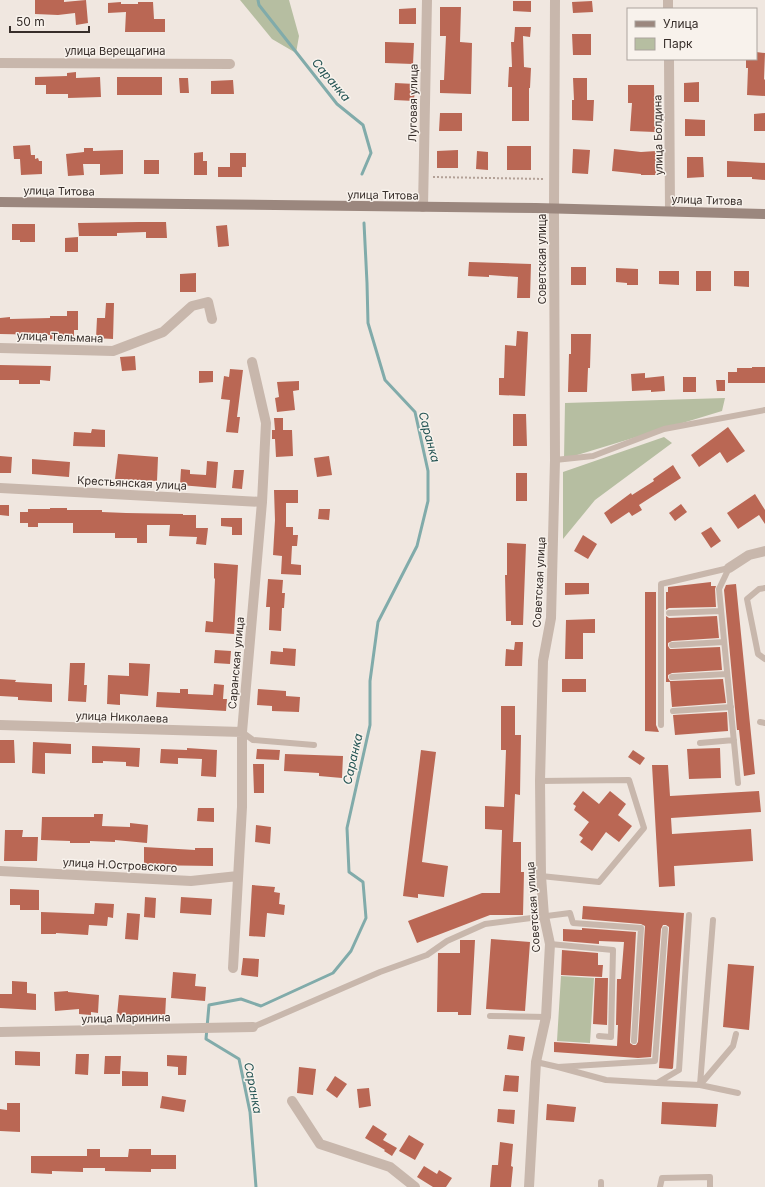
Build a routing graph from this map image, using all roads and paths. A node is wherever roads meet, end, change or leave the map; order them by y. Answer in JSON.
{"nodes":[{"id":1,"x":427,"y":0,"type":"edge"},
{"id":2,"x":555,"y":0,"type":"edge"},
{"id":3,"x":669,"y":60,"type":"edge"},
{"id":4,"x":0,"y":63,"type":"edge"},
{"id":5,"x":230,"y":64,"type":"dead end"},
{"id":6,"x":424,"y":177,"type":"junction"},
{"id":7,"x":554,"y":179,"type":"junction"},
{"id":8,"x":0,"y":202,"type":"edge"},
{"id":9,"x":423,"y":207,"type":"junction"},
{"id":10,"x":554,"y":209,"type":"junction"},
{"id":11,"x":670,"y":211,"type":"junction"},
{"id":12,"x":765,"y":214,"type":"edge"},
{"id":13,"x":212,"y":319,"type":"dead end"},
{"id":14,"x":0,"y":348,"type":"edge"},
{"id":15,"x":252,"y":362,"type":"dead end"},
{"id":16,"x":765,"y":410,"type":"edge"},
{"id":17,"x":555,"y":460,"type":"junction"},
{"id":18,"x":0,"y":488,"type":"edge"},
{"id":19,"x":262,"y":502,"type":"junction"},
{"id":20,"x":765,"y":551,"type":"edge"},
{"id":21,"x":729,"y":568,"type":"junction"},
{"id":22,"x":765,"y":588,"type":"edge"},
{"id":23,"x":721,"y":611,"type":"junction"},
{"id":24,"x":669,"y":613,"type":"dead end"},
{"id":25,"x":724,"y":642,"type":"junction"},
{"id":26,"x":672,"y":645,"type":"dead end"},
{"id":27,"x":765,"y":659,"type":"edge"},
{"id":28,"x":728,"y":674,"type":"junction"},
{"id":29,"x":672,"y":677,"type":"dead end"},
{"id":30,"x":731,"y":707,"type":"junction"},
{"id":31,"x":673,"y":711,"type":"dead end"},
{"id":32,"x":0,"y":725,"type":"edge"},
{"id":33,"x":661,"y":725,"type":"dead end"},
{"id":34,"x":242,"y":732,"type":"junction"},
{"id":35,"x":734,"y":740,"type":"junction"},
{"id":36,"x":700,"y":743,"type":"dead end"},
{"id":37,"x":314,"y":744,"type":"dead end"},
{"id":38,"x":540,"y":782,"type":"junction"},
{"id":39,"x":738,"y":783,"type":"dead end"},
{"id":40,"x":0,"y":871,"type":"edge"},
{"id":41,"x":238,"y":876,"type":"junction"},
{"id":42,"x":541,"y":876,"type":"junction"},
{"id":43,"x":689,"y":915,"type":"dead end"},
{"id":44,"x":544,"y":916,"type":"junction"},
{"id":45,"x":713,"y":920,"type":"dead end"},
{"id":46,"x":664,"y":929,"type":"dead end"},
{"id":47,"x":550,"y":944,"type":"junction"},
{"id":48,"x":233,"y":968,"type":"dead end"},
{"id":49,"x":490,"y":1016,"type":"dead end"},
{"id":50,"x":546,"y":1017,"type":"junction"},
{"id":51,"x":252,"y":1027,"type":"joint"},
{"id":52,"x":0,"y":1032,"type":"edge"},
{"id":53,"x":736,"y":1034,"type":"dead end"},
{"id":54,"x":600,"y":1036,"type":"dead end"},
{"id":55,"x":634,"y":1041,"type":"dead end"},
{"id":56,"x":536,"y":1062,"type":"junction"},
{"id":57,"x":558,"y":1067,"type":"junction"},
{"id":58,"x":657,"y":1083,"type":"junction"},
{"id":59,"x":700,"y":1085,"type":"junction"},
{"id":60,"x":738,"y":1093,"type":"dead end"},
{"id":61,"x":292,"y":1101,"type":"dead end"},
{"id":62,"x":416,"y":1187,"type":"edge"},
{"id":63,"x":529,"y":1187,"type":"edge"},
{"id":64,"x":660,"y":1187,"type":"edge"},
{"id":65,"x":710,"y":1187,"type":"edge"}],
"edges":[{"from":1,"to":6,"type":"street","name":"Луговая улица"},
{"from":2,"to":7,"type":"street","name":"Советская улица"},
{"from":3,"to":11,"type":"street","name":"улица Болдина"},
{"from":4,"to":5,"type":"street","name":"улица Верещагина"},
{"from":6,"to":7,"type":"path"},
{"from":6,"to":9,"type":"street","name":"Луговая улица"},
{"from":7,"to":10,"type":"street","name":"Советская улица"},
{"from":8,"to":9,"type":"main road","name":"улица Титова"},
{"from":9,"to":10,"type":"main road","name":"улица Титова"},
{"from":10,"to":11,"type":"main road","name":"улица Титова"},
{"from":10,"to":17,"type":"street","name":"Советская улица"},
{"from":11,"to":12,"type":"main road","name":"улица Титова"},
{"from":13,"to":14,"type":"street","name":"улица Тельмана"},
{"from":15,"to":19,"type":"street","name":"Саранская улица"},
{"from":16,"to":17,"type":"lane"},
{"from":17,"to":38,"type":"street","name":"Советская улица"},
{"from":18,"to":19,"type":"street","name":"Крестьянская улица"},
{"from":19,"to":34,"type":"street","name":"Саранская улица"},
{"from":20,"to":21,"type":"street"},
{"from":21,"to":23,"type":"lane"},
{"from":21,"to":33,"type":"lane"},
{"from":22,"to":27,"type":"lane"},
{"from":23,"to":24,"type":"lane"},
{"from":23,"to":25,"type":"lane"},
{"from":25,"to":26,"type":"lane"},
{"from":25,"to":28,"type":"lane"},
{"from":28,"to":29,"type":"lane"},
{"from":28,"to":30,"type":"lane"},
{"from":30,"to":31,"type":"lane"},
{"from":30,"to":35,"type":"lane"},
{"from":32,"to":34,"type":"street","name":"улица Николаева"},
{"from":34,"to":37,"type":"lane"},
{"from":34,"to":41,"type":"street","name":"Саранская улица"},
{"from":35,"to":36,"type":"lane"},
{"from":35,"to":39,"type":"lane"},
{"from":38,"to":42,"type":"street","name":"Советская улица"},
{"from":38,"to":42,"type":"lane"},
{"from":40,"to":41,"type":"street","name":"улица Н.Островского"},
{"from":41,"to":48,"type":"street","name":"Саранская улица"},
{"from":42,"to":44,"type":"street","name":"Советская улица"},
{"from":43,"to":58,"type":"lane"},
{"from":44,"to":47,"type":"street","name":"Советская улица"},
{"from":44,"to":51,"type":"lane"},
{"from":44,"to":55,"type":"lane"},
{"from":45,"to":59,"type":"lane"},
{"from":46,"to":57,"type":"lane"},
{"from":47,"to":50,"type":"street","name":"Советская улица"},
{"from":47,"to":54,"type":"lane"},
{"from":49,"to":50,"type":"lane"},
{"from":50,"to":56,"type":"street","name":"Советская улица"},
{"from":51,"to":52,"type":"street","name":"улица Маринина"},
{"from":53,"to":59,"type":"lane"},
{"from":56,"to":57,"type":"lane"},
{"from":56,"to":63,"type":"street","name":"Советская улица"},
{"from":57,"to":58,"type":"lane"},
{"from":58,"to":59,"type":"lane"},
{"from":59,"to":60,"type":"lane"},
{"from":61,"to":62,"type":"street"},
{"from":64,"to":65,"type":"lane"}]}
